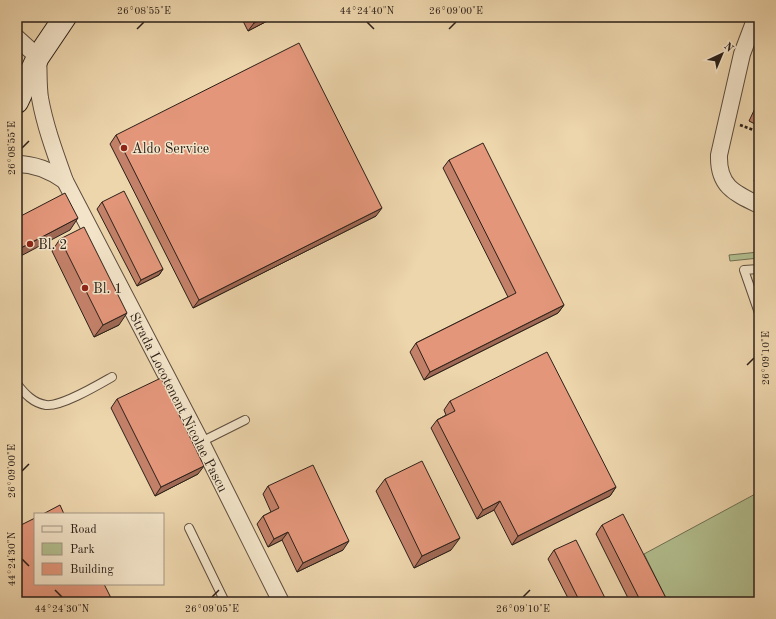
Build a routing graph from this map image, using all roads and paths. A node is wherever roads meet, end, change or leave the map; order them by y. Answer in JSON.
{"nodes":[{"id":1,"x":48,"y":17,"type":"edge"},
{"id":2,"x":65,"y":17,"type":"edge"},
{"id":3,"x":756,"y":17,"type":"edge"},
{"id":4,"x":17,"y":38,"type":"edge"},
{"id":5,"x":754,"y":39,"type":"edge"},
{"id":6,"x":38,"y":57,"type":"junction"},
{"id":7,"x":17,"y":102,"type":"edge"},
{"id":8,"x":727,"y":120,"type":"junction"},
{"id":9,"x":759,"y":132,"type":"edge"},
{"id":10,"x":17,"y":164,"type":"edge"},
{"id":11,"x":65,"y":181,"type":"junction"},
{"id":12,"x":759,"y":205,"type":"edge"},
{"id":13,"x":759,"y":269,"type":"edge"},
{"id":14,"x":759,"y":313,"type":"edge"},
{"id":15,"x":112,"y":377,"type":"dead end"},
{"id":16,"x":17,"y":384,"type":"edge"},
{"id":17,"x":245,"y":420,"type":"dead end"},
{"id":18,"x":201,"y":442,"type":"junction"},
{"id":19,"x":189,"y":528,"type":"dead end"},
{"id":20,"x":225,"y":602,"type":"edge"},
{"id":21,"x":281,"y":602,"type":"edge"}],
"edges":[{"from":1,"to":6,"type":"street"},
{"from":2,"to":6,"type":"street"},
{"from":3,"to":5,"type":"street"},
{"from":4,"to":6,"type":"street"},
{"from":5,"to":8,"type":"street"},
{"from":6,"to":7,"type":"street"},
{"from":6,"to":11,"type":"street","name":"Strada Locotenent Nicolae Pascu"},
{"from":8,"to":9,"type":"path"},
{"from":8,"to":12,"type":"street"},
{"from":10,"to":11,"type":"street"},
{"from":11,"to":18,"type":"street","name":"Strada Locotenent Nicolae Pascu"},
{"from":13,"to":14,"type":"lane"},
{"from":15,"to":16,"type":"lane"},
{"from":17,"to":18,"type":"lane"},
{"from":18,"to":21,"type":"street","name":"Strada Locotenent Nicolae Pascu"},
{"from":19,"to":20,"type":"lane"}]}
